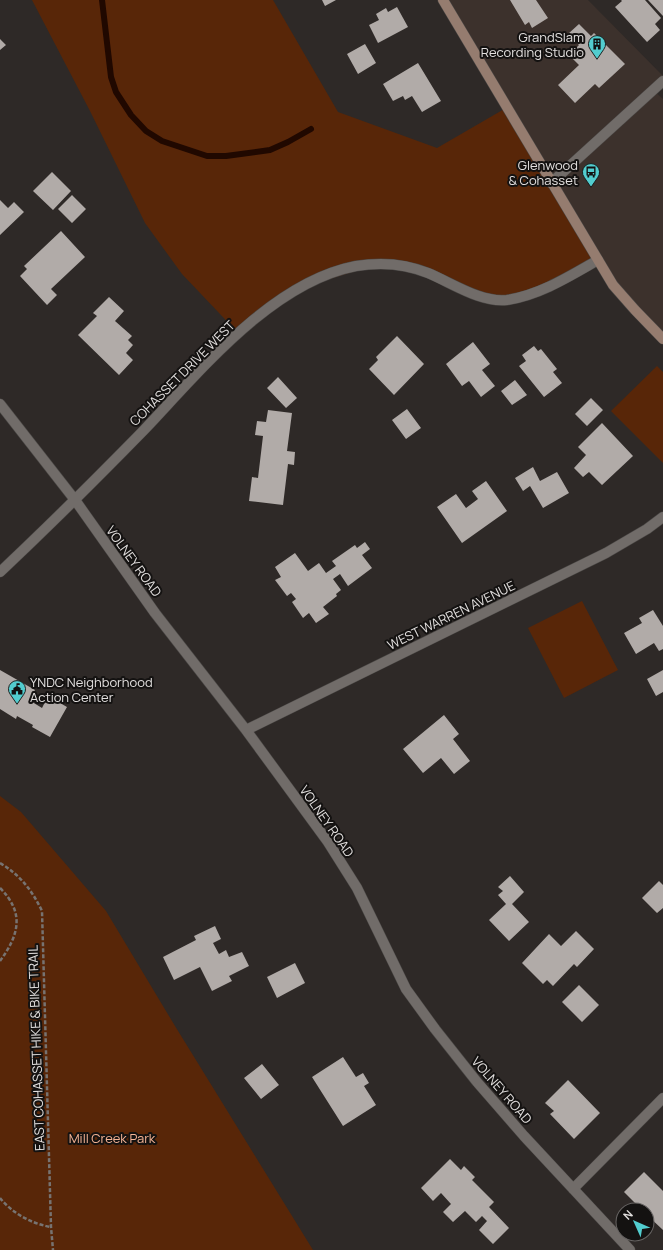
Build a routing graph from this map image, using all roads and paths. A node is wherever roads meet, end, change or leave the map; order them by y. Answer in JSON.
{"nodes":[{"id":1,"x":443,"y":0,"type":"edge"},
{"id":2,"x":663,"y":81,"type":"edge"},
{"id":3,"x":551,"y":183,"type":"junction"},
{"id":4,"x":598,"y":260,"type":"junction"},
{"id":5,"x":663,"y":339,"type":"edge"},
{"id":6,"x":0,"y":404,"type":"edge"},
{"id":7,"x":75,"y":500,"type":"junction"},
{"id":8,"x":663,"y":517,"type":"edge"},
{"id":9,"x":0,"y":572,"type":"edge"},
{"id":10,"x":246,"y":730,"type":"junction"},
{"id":11,"x":0,"y":863,"type":"edge"},
{"id":12,"x":0,"y":888,"type":"edge"},
{"id":13,"x":0,"y":961,"type":"edge"},
{"id":14,"x":663,"y":1098,"type":"edge"},
{"id":15,"x":573,"y":1189,"type":"junction"},
{"id":16,"x":0,"y":1198,"type":"edge"},
{"id":17,"x":51,"y":1227,"type":"junction"},
{"id":18,"x":53,"y":1250,"type":"edge"},
{"id":19,"x":630,"y":1250,"type":"edge"}],
"edges":[{"from":1,"to":3,"type":"main road"},
{"from":2,"to":3,"type":"street"},
{"from":3,"to":4,"type":"main road"},
{"from":4,"to":5,"type":"main road"},
{"from":4,"to":7,"type":"street","name":"COHASSET DRIVE WEST"},
{"from":6,"to":7,"type":"street","name":"VOLNEY ROAD"},
{"from":7,"to":9,"type":"street","name":"COHASSET DRIVE WEST"},
{"from":7,"to":10,"type":"street","name":"VOLNEY ROAD"},
{"from":8,"to":10,"type":"street","name":"WEST WARREN AVENUE"},
{"from":10,"to":15,"type":"street","name":"VOLNEY ROAD"},
{"from":11,"to":17,"type":"path","name":"EAST COHASSET HIKE & BIKE TRAIL"},
{"from":12,"to":13,"type":"path"},
{"from":14,"to":15,"type":"street"},
{"from":15,"to":19,"type":"street","name":"VOLNEY ROAD"},
{"from":16,"to":17,"type":"path"},
{"from":17,"to":18,"type":"path","name":"EAST COHASSET HIKE & BIKE TRAIL"}]}
